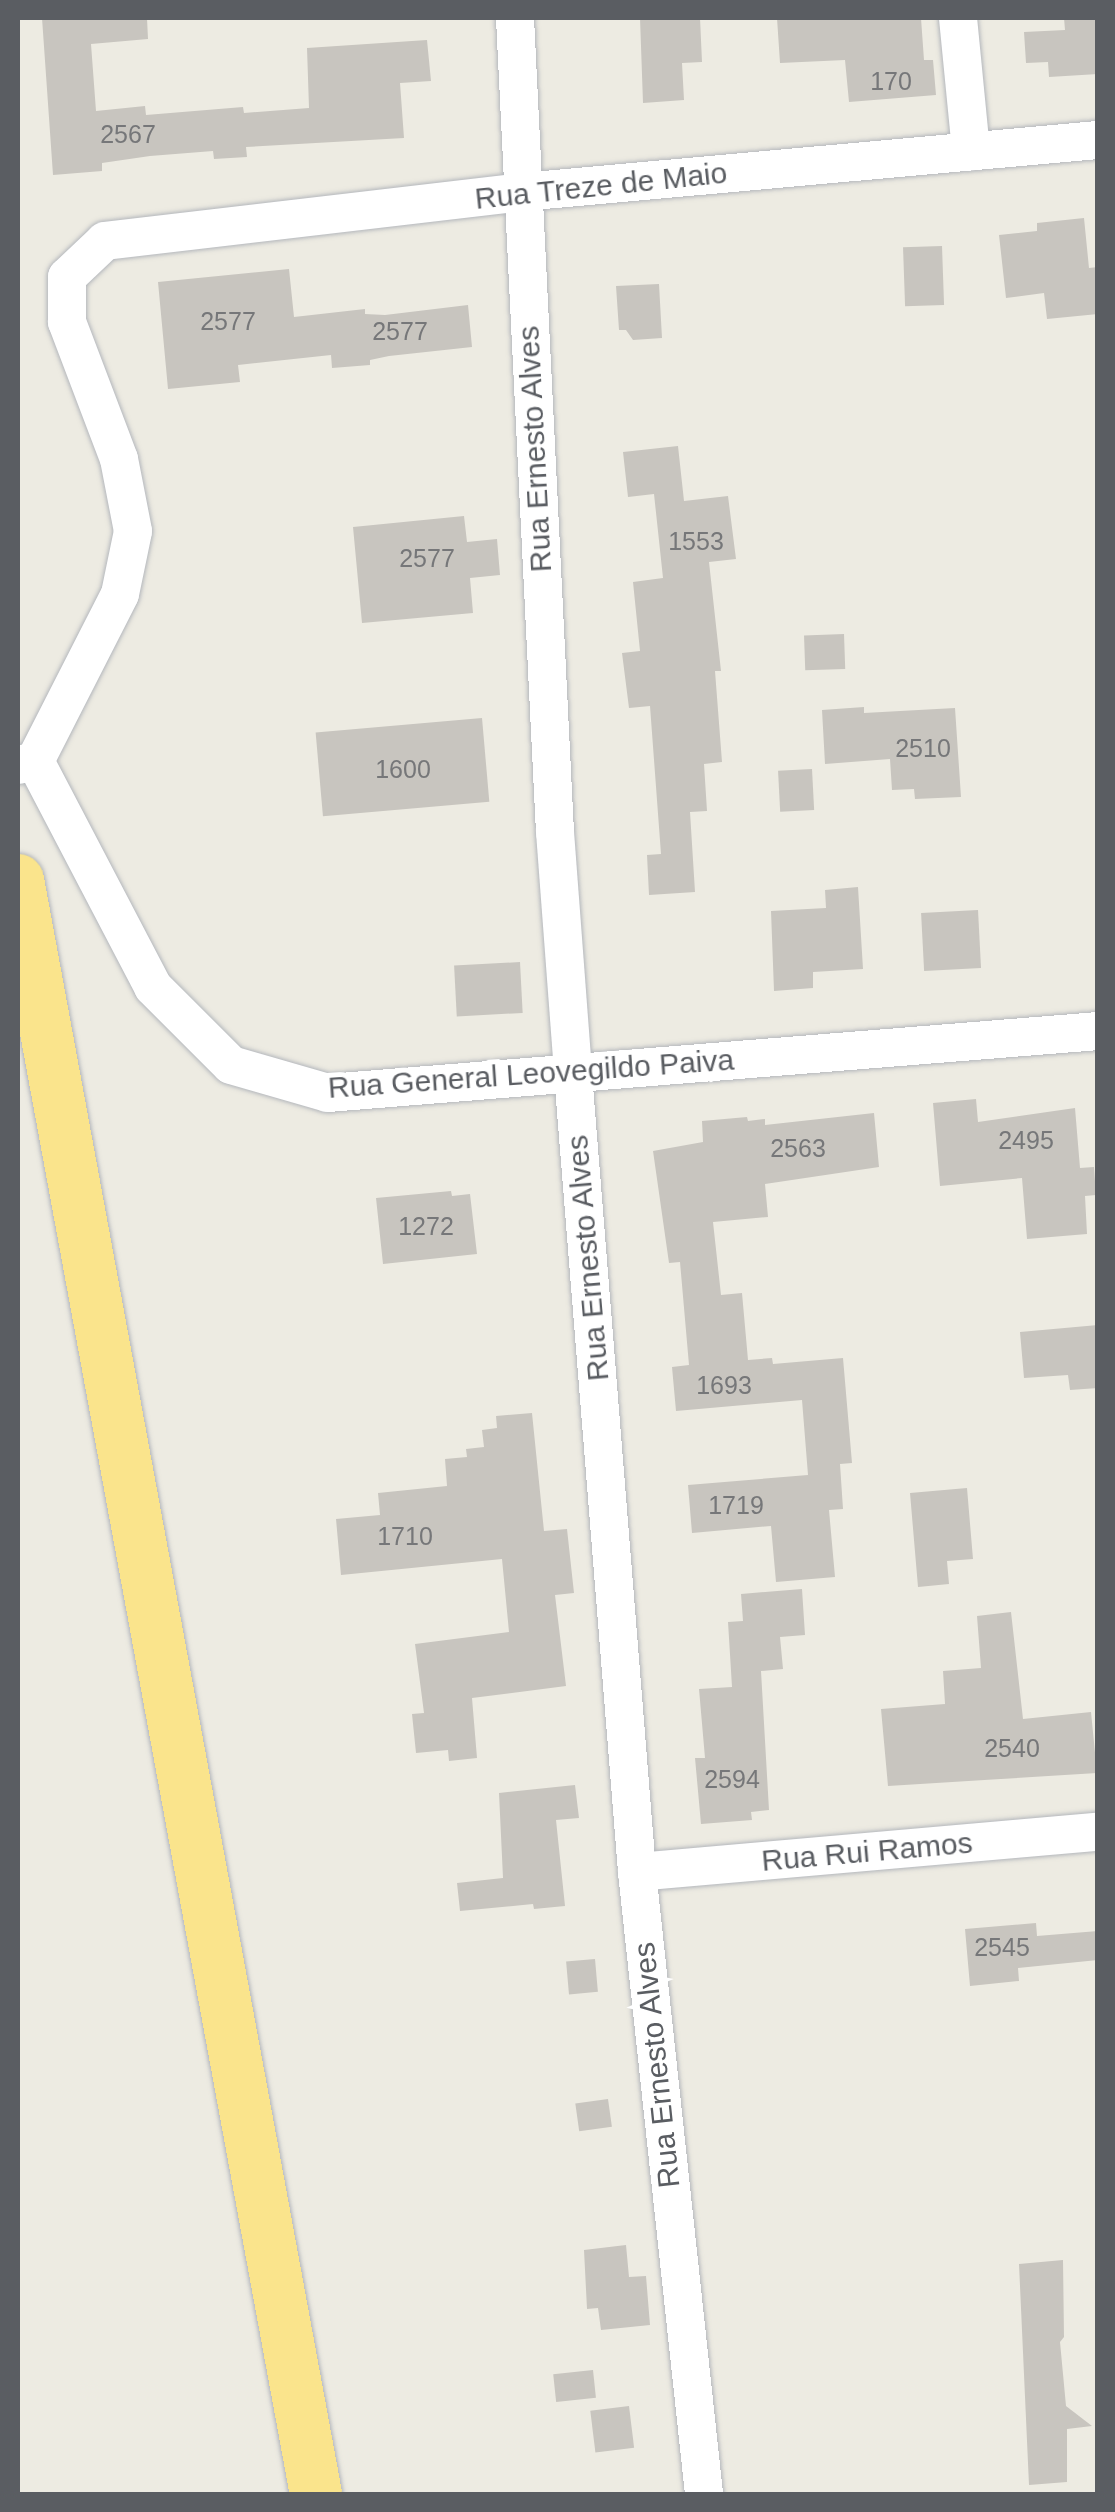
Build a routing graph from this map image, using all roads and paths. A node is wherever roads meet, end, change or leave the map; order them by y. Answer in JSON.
{"nodes":[{"id":1,"x":516,"y":18,"type":"edge"},
{"id":2,"x":958,"y":18,"type":"edge"},
{"id":3,"x":1098,"y":140,"type":"edge"},
{"id":4,"x":970,"y":151,"type":"junction"},
{"id":5,"x":522,"y":192,"type":"junction"},
{"id":6,"x":26,"y":763,"type":"edge"},
{"id":7,"x":18,"y":880,"type":"edge"},
{"id":8,"x":1098,"y":1031,"type":"edge"},
{"id":9,"x":31,"y":1036,"type":"edge"},
{"id":10,"x":573,"y":1074,"type":"junction"},
{"id":11,"x":1098,"y":1832,"type":"edge"},
{"id":12,"x":637,"y":1872,"type":"junction"},
{"id":13,"x":316,"y":2494,"type":"edge"},
{"id":14,"x":704,"y":2494,"type":"edge"}],
"edges":[{"from":1,"to":5,"type":"street","name":"Rua Ernesto Alves"},
{"from":2,"to":4,"type":"street"},
{"from":3,"to":4,"type":"street","name":"Rua Treze de Maio"},
{"from":4,"to":5,"type":"street","name":"Rua Treze de Maio"},
{"from":5,"to":6,"type":"street","name":"Rua Treze de Maio"},
{"from":5,"to":10,"type":"street","name":"Rua Ernesto Alves"},
{"from":6,"to":10,"type":"street","name":"Rua General Leovegildo Paiva"},
{"from":7,"to":9,"type":"highway"},
{"from":8,"to":10,"type":"street","name":"Rua General Leovegildo Paiva"},
{"from":9,"to":13,"type":"highway"},
{"from":10,"to":12,"type":"street","name":"Rua Ernesto Alves"},
{"from":11,"to":12,"type":"street","name":"Rua Rui Ramos"},
{"from":12,"to":14,"type":"street","name":"Rua Ernesto Alves"}]}
